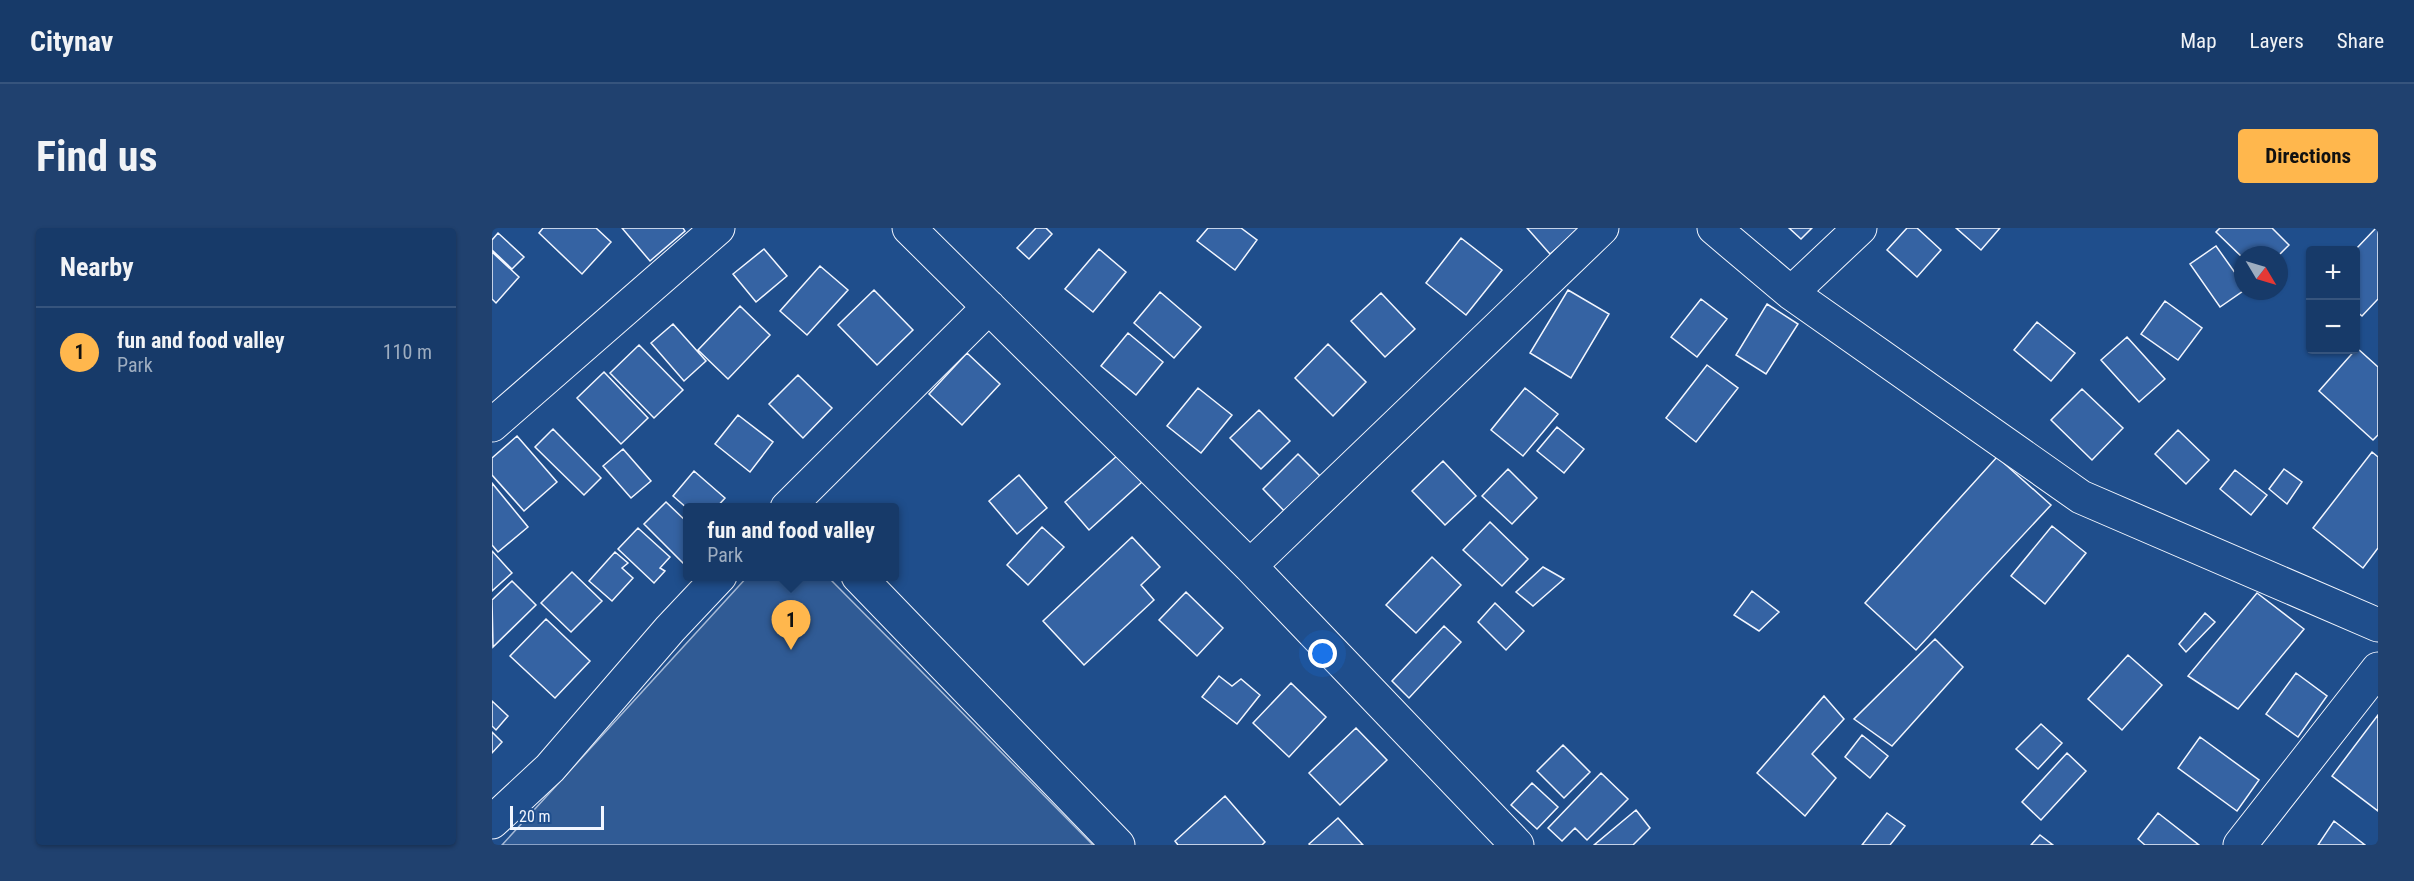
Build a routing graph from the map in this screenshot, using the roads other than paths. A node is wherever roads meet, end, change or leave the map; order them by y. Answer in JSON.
{"nodes":[{"id":1,"x":718,"y":228,"type":"edge"},
{"id":2,"x":909,"y":228,"type":"edge"},
{"id":3,"x":1602,"y":228,"type":"edge"},
{"id":4,"x":1714,"y":228,"type":"edge"},
{"id":5,"x":1860,"y":228,"type":"edge"},
{"id":6,"x":1791,"y":293,"type":"junction"},
{"id":7,"x":988,"y":307,"type":"junction"},
{"id":8,"x":492,"y":425,"type":"edge"},
{"id":9,"x":793,"y":503,"type":"edge"},
{"id":10,"x":1250,"y":566,"type":"junction"},
{"id":11,"x":715,"y":581,"type":"edge"},
{"id":12,"x":863,"y":581,"type":"edge"},
{"id":13,"x":2378,"y":625,"type":"edge"},
{"id":14,"x":2378,"y":669,"type":"edge"},
{"id":15,"x":492,"y":822,"type":"edge"},
{"id":16,"x":1118,"y":845,"type":"edge"},
{"id":17,"x":1517,"y":845,"type":"edge"},
{"id":18,"x":2240,"y":845,"type":"edge"}],
"edges":[{"from":1,"to":8,"type":"street"},
{"from":2,"to":7,"type":"street"},
{"from":3,"to":10,"type":"street"},
{"from":4,"to":6,"type":"street"},
{"from":5,"to":6,"type":"street"},
{"from":6,"to":13,"type":"street"},
{"from":7,"to":9,"type":"street"},
{"from":7,"to":10,"type":"street"},
{"from":10,"to":17,"type":"street"},
{"from":11,"to":15,"type":"street"},
{"from":12,"to":16,"type":"street"},
{"from":14,"to":18,"type":"street"}]}
